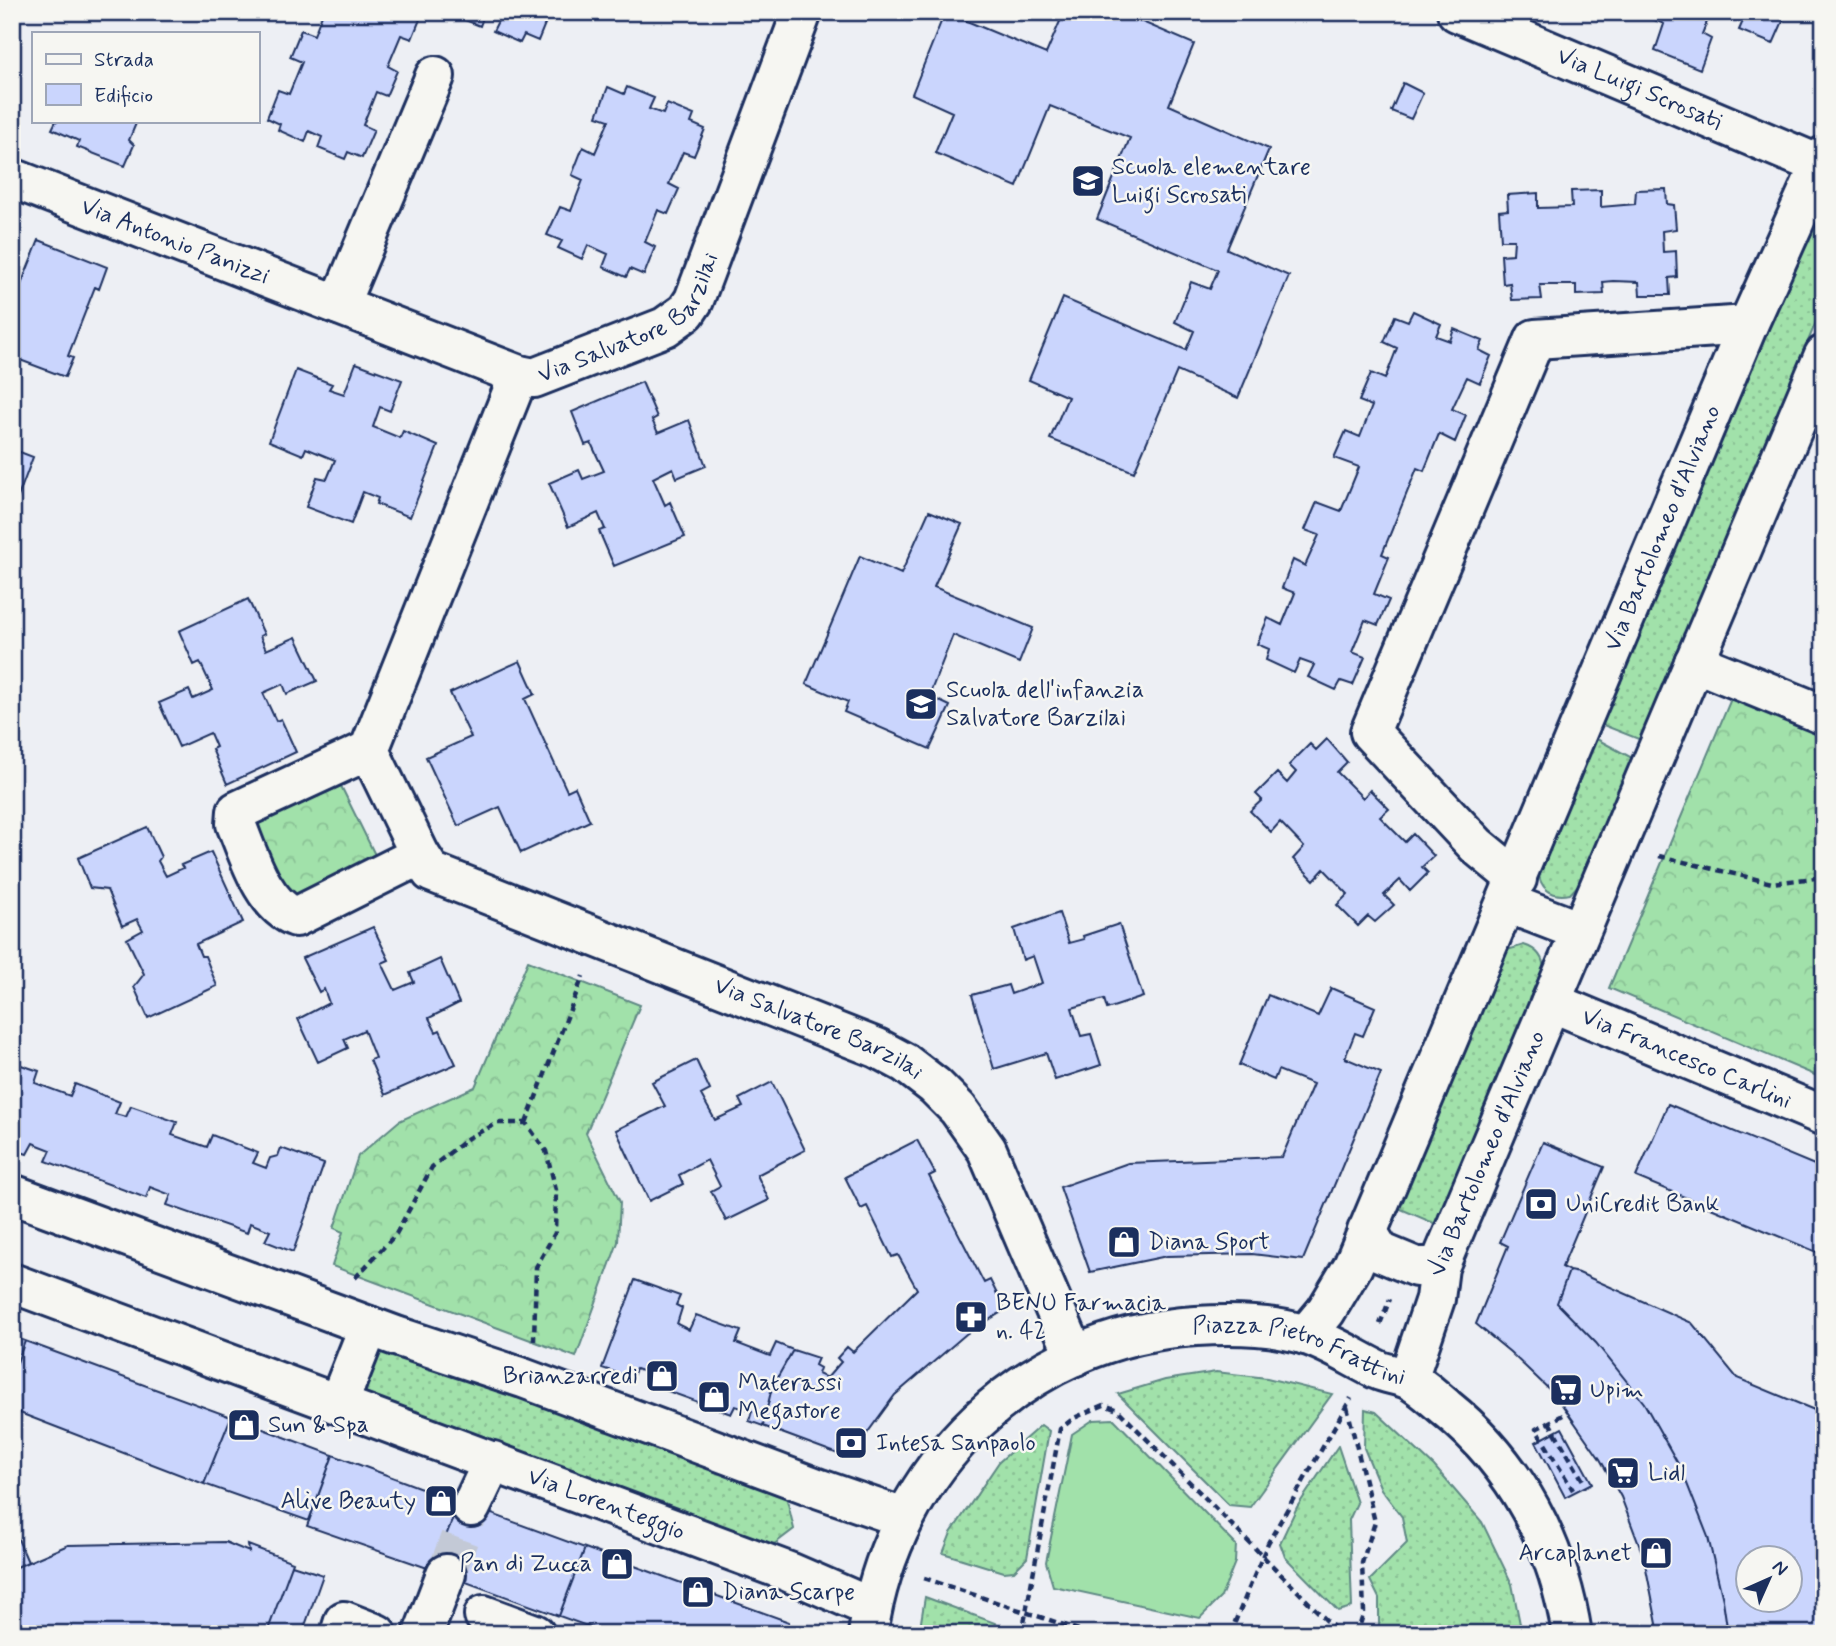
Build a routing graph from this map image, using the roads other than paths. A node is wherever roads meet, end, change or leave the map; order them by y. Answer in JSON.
{"nodes":[{"id":1,"x":802,"y":12,"type":"edge"},
{"id":2,"x":1457,"y":12,"type":"edge"},
{"id":3,"x":435,"y":76,"type":"dead end"},
{"id":4,"x":1822,"y":162,"type":"edge"},
{"id":5,"x":12,"y":178,"type":"edge"},
{"id":6,"x":1813,"y":206,"type":"edge"},
{"id":7,"x":339,"y":305,"type":"junction"},
{"id":8,"x":1748,"y":325,"type":"junction"},
{"id":9,"x":1824,"y":355,"type":"edge"},
{"id":10,"x":519,"y":375,"type":"junction"},
{"id":11,"x":1694,"y":662,"type":"junction"},
{"id":12,"x":1824,"y":715,"type":"edge"},
{"id":13,"x":369,"y":750,"type":"junction"},
{"id":14,"x":420,"y":855,"type":"junction"},
{"id":15,"x":1512,"y":891,"type":"junction"},
{"id":16,"x":1580,"y":931,"type":"junction"},
{"id":17,"x":1551,"y":1002,"type":"junction"},
{"id":18,"x":1824,"y":1116,"type":"edge"},
{"id":19,"x":12,"y":1194,"type":"edge"},
{"id":20,"x":1367,"y":1231,"type":"junction"},
{"id":21,"x":1439,"y":1266,"type":"junction"},
{"id":22,"x":12,"y":1283,"type":"edge"},
{"id":23,"x":361,"y":1323,"type":"junction"},
{"id":24,"x":1306,"y":1335,"type":"junction"},
{"id":25,"x":1075,"y":1356,"type":"junction"},
{"id":26,"x":1408,"y":1379,"type":"junction"},
{"id":27,"x":338,"y":1404,"type":"junction"},
{"id":28,"x":493,"y":1461,"type":"junction"},
{"id":29,"x":471,"y":1507,"type":"tunnel mouth"},
{"id":30,"x":904,"y":1518,"type":"junction"},
{"id":31,"x":446,"y":1574,"type":"tunnel mouth"},
{"id":32,"x":484,"y":1615,"type":"dead end"},
{"id":33,"x":870,"y":1621,"type":"edge"},
{"id":34,"x":340,"y":1634,"type":"edge"},
{"id":35,"x":377,"y":1634,"type":"edge"},
{"id":36,"x":423,"y":1634,"type":"edge"},
{"id":37,"x":535,"y":1634,"type":"edge"},
{"id":38,"x":1572,"y":1634,"type":"edge"}],
"edges":[{"from":1,"to":10,"type":"main road","name":"Via Salvatore Barzilai"},
{"from":2,"to":4,"type":"main road","name":"Via Luigi Scrosati"},
{"from":3,"to":7,"type":"main road"},
{"from":4,"to":6,"type":"main road","name":"Via Bartolomeo d'Alviano"},
{"from":5,"to":7,"type":"main road","name":"Via Antonio Panizzi"},
{"from":6,"to":8,"type":"main road","name":"Via Bartolomeo d'Alviano"},
{"from":7,"to":10,"type":"main road","name":"Via Antonio Panizzi"},
{"from":8,"to":15,"type":"main road","name":"Via Bartolomeo d'Alviano"},
{"from":8,"to":15,"type":"main road"},
{"from":9,"to":11,"type":"main road","name":"Via Bartolomeo d'Alviano"},
{"from":10,"to":13,"type":"main road","name":"Via Salvatore Barzilai"},
{"from":11,"to":12,"type":"main road"},
{"from":11,"to":16,"type":"main road","name":"Via Bartolomeo d'Alviano"},
{"from":13,"to":14,"type":"main road","name":"Via Salvatore Barzilai"},
{"from":13,"to":14,"type":"main road"},
{"from":14,"to":25,"type":"main road","name":"Via Salvatore Barzilai"},
{"from":15,"to":16,"type":"main road"},
{"from":15,"to":20,"type":"main road","name":"Via Bartolomeo d'Alviano"},
{"from":16,"to":17,"type":"main road","name":"Via Bartolomeo d'Alviano"},
{"from":17,"to":18,"type":"main road","name":"Via Francesco Carlini"},
{"from":17,"to":21,"type":"main road","name":"Via Bartolomeo d'Alviano"},
{"from":19,"to":23,"type":"main road"},
{"from":20,"to":21,"type":"main road"},
{"from":20,"to":24,"type":"main road","name":"Via Bartolomeo d'Alviano"},
{"from":21,"to":26,"type":"main road","name":"Via Bartolomeo d'Alviano"},
{"from":22,"to":27,"type":"main road","name":"Via Lorenteggio"},
{"from":23,"to":27,"type":"main road"},
{"from":23,"to":30,"type":"main road"},
{"from":24,"to":25,"type":"main road","name":"Piazza Pietro Frattini"},
{"from":24,"to":26,"type":"main road","name":"Piazza Pietro Frattini"},
{"from":25,"to":30,"type":"main road","name":"Piazza Pietro Frattini"},
{"from":26,"to":38,"type":"main road","name":"Piazza Pietro Frattini"},
{"from":27,"to":28,"type":"main road","name":"Via Lorenteggio"},
{"from":28,"to":29,"type":"main road"},
{"from":28,"to":33,"type":"main road","name":"Via Lorenteggio"},
{"from":30,"to":33,"type":"main road","name":"Piazza Pietro Frattini"},
{"from":31,"to":36,"type":"main road"},
{"from":32,"to":37,"type":"main road"},
{"from":34,"to":35,"type":"main road"}]}
